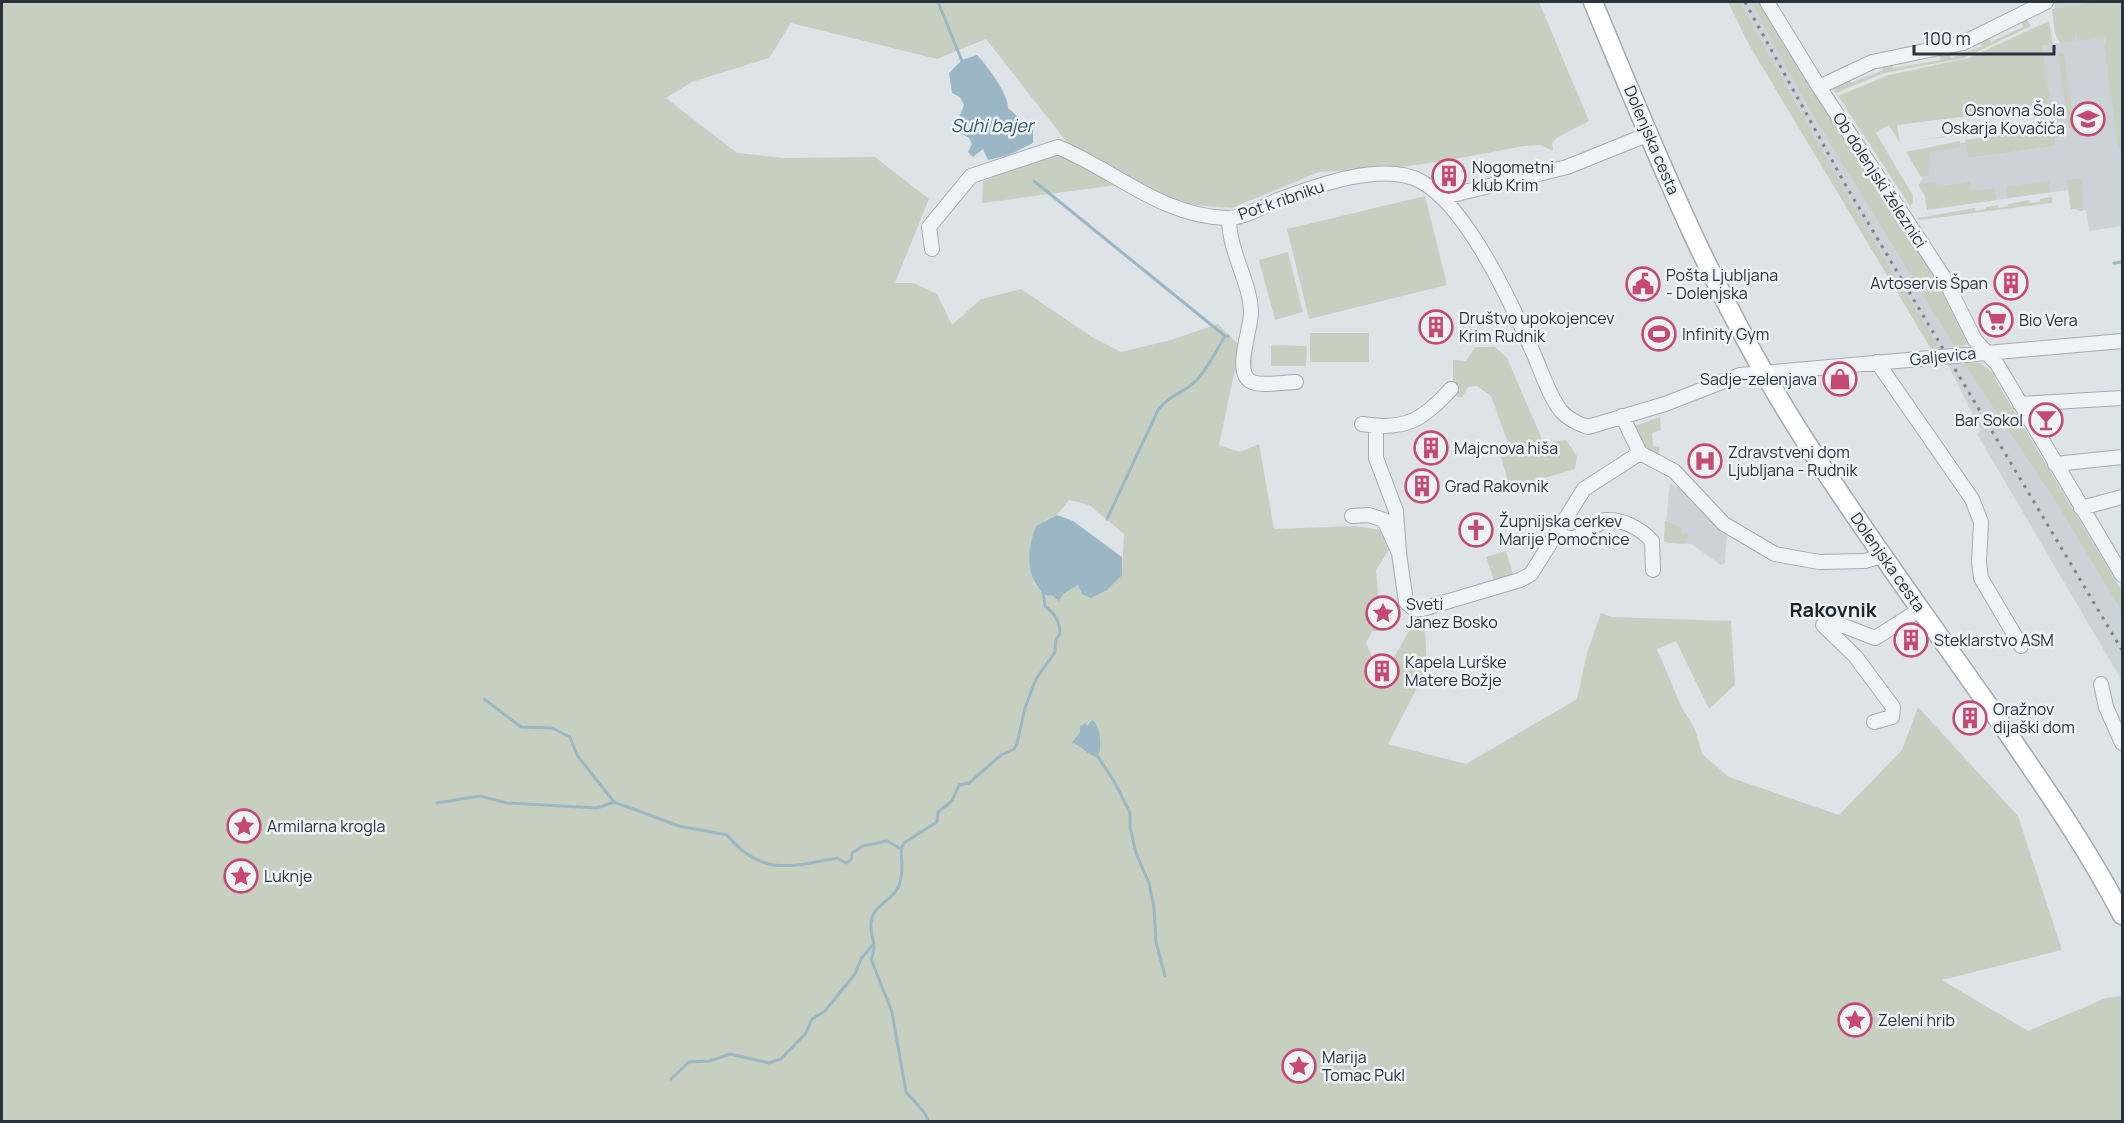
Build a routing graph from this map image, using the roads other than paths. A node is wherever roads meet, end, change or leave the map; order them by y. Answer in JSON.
{"nodes":[{"id":1,"x":1593,"y":2,"type":"edge"},
{"id":2,"x":1767,"y":2,"type":"edge"},
{"id":3,"x":2046,"y":2,"type":"edge"},
{"id":4,"x":1819,"y":87,"type":"junction"},
{"id":5,"x":1649,"y":134,"type":"junction"},
{"id":6,"x":1444,"y":197,"type":"junction"},
{"id":7,"x":1229,"y":218,"type":"junction"},
{"id":8,"x":932,"y":249,"type":"dead end"},
{"id":9,"x":2122,"y":341,"type":"edge"},
{"id":10,"x":1986,"y":352,"type":"junction"},
{"id":11,"x":1877,"y":362,"type":"junction"},
{"id":12,"x":1763,"y":373,"type":"junction"},
{"id":13,"x":1296,"y":382,"type":"dead end"},
{"id":14,"x":1451,"y":389,"type":"dead end"},
{"id":15,"x":2122,"y":398,"type":"edge"},
{"id":16,"x":2020,"y":404,"type":"junction"},
{"id":17,"x":1622,"y":416,"type":"junction"},
{"id":18,"x":1362,"y":424,"type":"dead end"},
{"id":19,"x":1376,"y":427,"type":"junction"},
{"id":20,"x":1640,"y":453,"type":"junction"},
{"id":21,"x":2122,"y":457,"type":"edge"},
{"id":22,"x":2055,"y":464,"type":"junction"},
{"id":23,"x":2122,"y":497,"type":"edge"},
{"id":24,"x":2081,"y":508,"type":"junction"},
{"id":25,"x":1352,"y":516,"type":"dead end"},
{"id":26,"x":1556,"y":534,"type":"junction"},
{"id":27,"x":1399,"y":553,"type":"junction"},
{"id":28,"x":1884,"y":555,"type":"junction"},
{"id":29,"x":2119,"y":561,"type":"edge"},
{"id":30,"x":1653,"y":570,"type":"dead end"},
{"id":31,"x":2122,"y":575,"type":"edge"},
{"id":32,"x":1921,"y":609,"type":"junction"},
{"id":33,"x":2021,"y":646,"type":"dead end"},
{"id":34,"x":2101,"y":684,"type":"dead end"},
{"id":35,"x":1874,"y":722,"type":"dead end"},
{"id":36,"x":2122,"y":743,"type":"edge"},
{"id":37,"x":2120,"y":903,"type":"edge"}],
"edges":[{"from":1,"to":5,"type":"main road","name":"Dolenjska cesta"},
{"from":2,"to":4,"type":"street","name":"Ob dolenjski železnici"},
{"from":3,"to":4,"type":"street"},
{"from":4,"to":10,"type":"street","name":"Ob dolenjski železnici"},
{"from":5,"to":6,"type":"street"},
{"from":5,"to":12,"type":"main road","name":"Dolenjska cesta"},
{"from":6,"to":7,"type":"street","name":"Pot k ribniku"},
{"from":6,"to":17,"type":"street"},
{"from":7,"to":8,"type":"street","name":"Pot k ribniku"},
{"from":7,"to":13,"type":"street"},
{"from":9,"to":10,"type":"street","name":"Galjevica"},
{"from":10,"to":11,"type":"street","name":"Galjevica"},
{"from":10,"to":16,"type":"street","name":"Ob dolenjski železnici"},
{"from":11,"to":12,"type":"street","name":"Galjevica"},
{"from":11,"to":33,"type":"street"},
{"from":12,"to":17,"type":"street"},
{"from":12,"to":28,"type":"main road","name":"Dolenjska cesta"},
{"from":14,"to":19,"type":"street"},
{"from":15,"to":16,"type":"street"},
{"from":16,"to":22,"type":"street","name":"Ob dolenjski železnici"},
{"from":17,"to":20,"type":"street"},
{"from":18,"to":19,"type":"street"},
{"from":19,"to":27,"type":"street"},
{"from":20,"to":26,"type":"street"},
{"from":20,"to":28,"type":"street"},
{"from":21,"to":22,"type":"street"},
{"from":22,"to":24,"type":"street","name":"Ob dolenjski železnici"},
{"from":23,"to":24,"type":"street"},
{"from":24,"to":29,"type":"street","name":"Ob dolenjski železnici"},
{"from":25,"to":27,"type":"street"},
{"from":26,"to":27,"type":"street"},
{"from":26,"to":30,"type":"street"},
{"from":28,"to":32,"type":"main road","name":"Dolenjska cesta"},
{"from":29,"to":31,"type":"street","name":"Ob dolenjski železnici"},
{"from":32,"to":35,"type":"street"},
{"from":32,"to":37,"type":"main road","name":"Dolenjska cesta"},
{"from":34,"to":36,"type":"street"}]}
